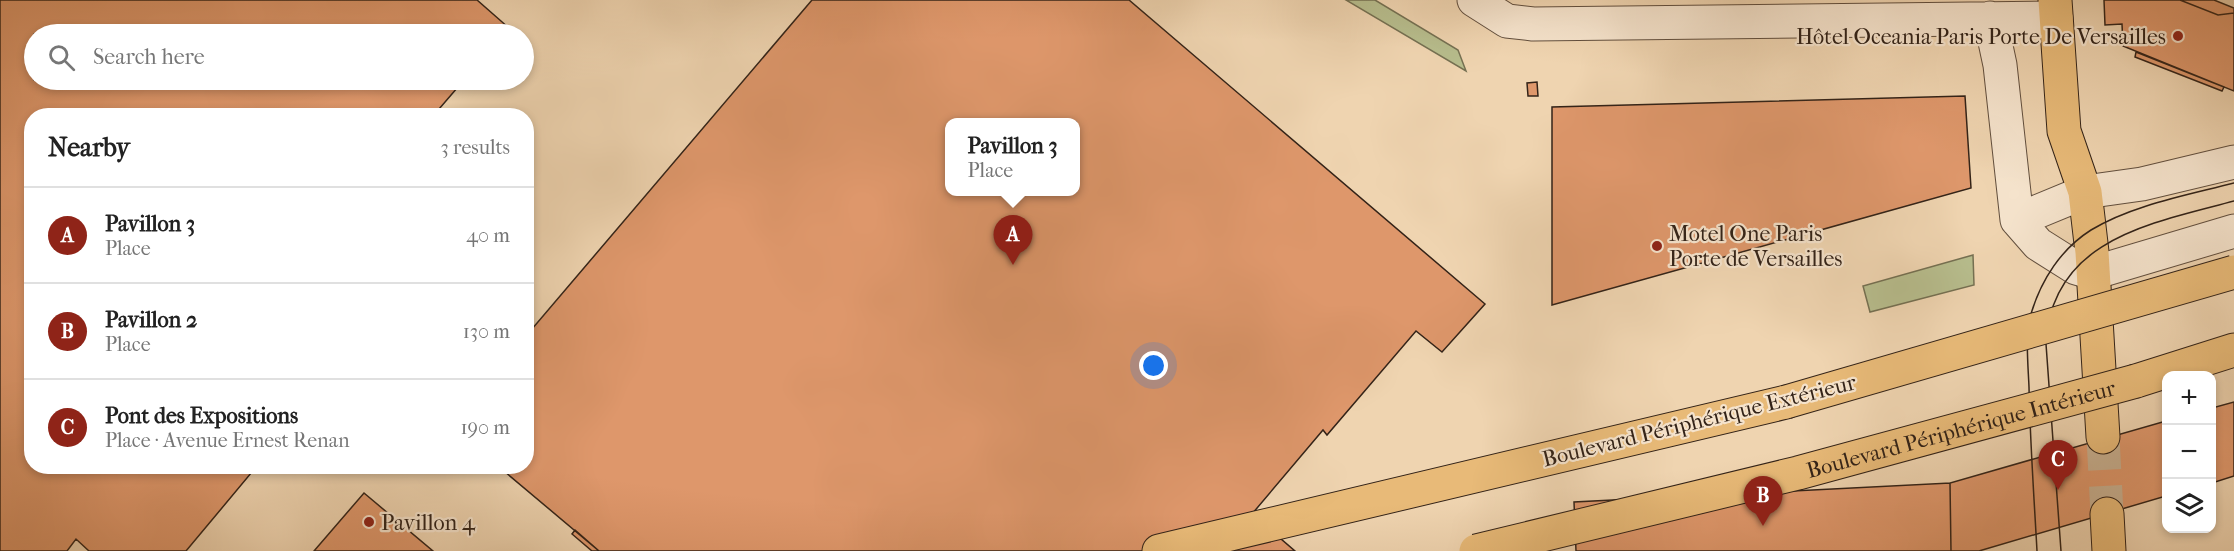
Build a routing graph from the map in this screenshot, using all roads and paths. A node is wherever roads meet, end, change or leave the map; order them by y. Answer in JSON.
{"nodes":[{"id":1,"x":1474,"y":0,"type":"edge"},
{"id":2,"x":2056,"y":9,"type":"edge"},
{"id":3,"x":1990,"y":18,"type":"junction"},
{"id":4,"x":2234,"y":162,"type":"edge"},
{"id":5,"x":2085,"y":192,"type":"junction"},
{"id":6,"x":2017,"y":220,"type":"junction"},
{"id":7,"x":2234,"y":231,"type":"edge"},
{"id":8,"x":2234,"y":272,"type":"edge"},
{"id":9,"x":2093,"y":273,"type":"junction"},
{"id":10,"x":2234,"y":350,"type":"edge"},
{"id":11,"x":2103,"y":437,"type":"tunnel mouth"},
{"id":12,"x":2107,"y":514,"type":"tunnel mouth"},
{"id":13,"x":1159,"y":551,"type":"edge"},
{"id":14,"x":1476,"y":551,"type":"edge"},
{"id":15,"x":2109,"y":551,"type":"edge"}],
"edges":[{"from":1,"to":3,"type":"street"},
{"from":2,"to":3,"type":"street"},
{"from":2,"to":5,"type":"main road"},
{"from":3,"to":6,"type":"street"},
{"from":4,"to":5,"type":"street"},
{"from":5,"to":6,"type":"street"},
{"from":5,"to":9,"type":"main road"},
{"from":6,"to":9,"type":"street"},
{"from":7,"to":9,"type":"street"},
{"from":8,"to":13,"type":"main road","name":"Boulevard Périphérique Extérieur","bridge":true},
{"from":9,"to":11,"type":"main road"},
{"from":10,"to":14,"type":"main road","name":"Boulevard Périphérique Intérieur","bridge":true},
{"from":12,"to":15,"type":"main road"}]}
